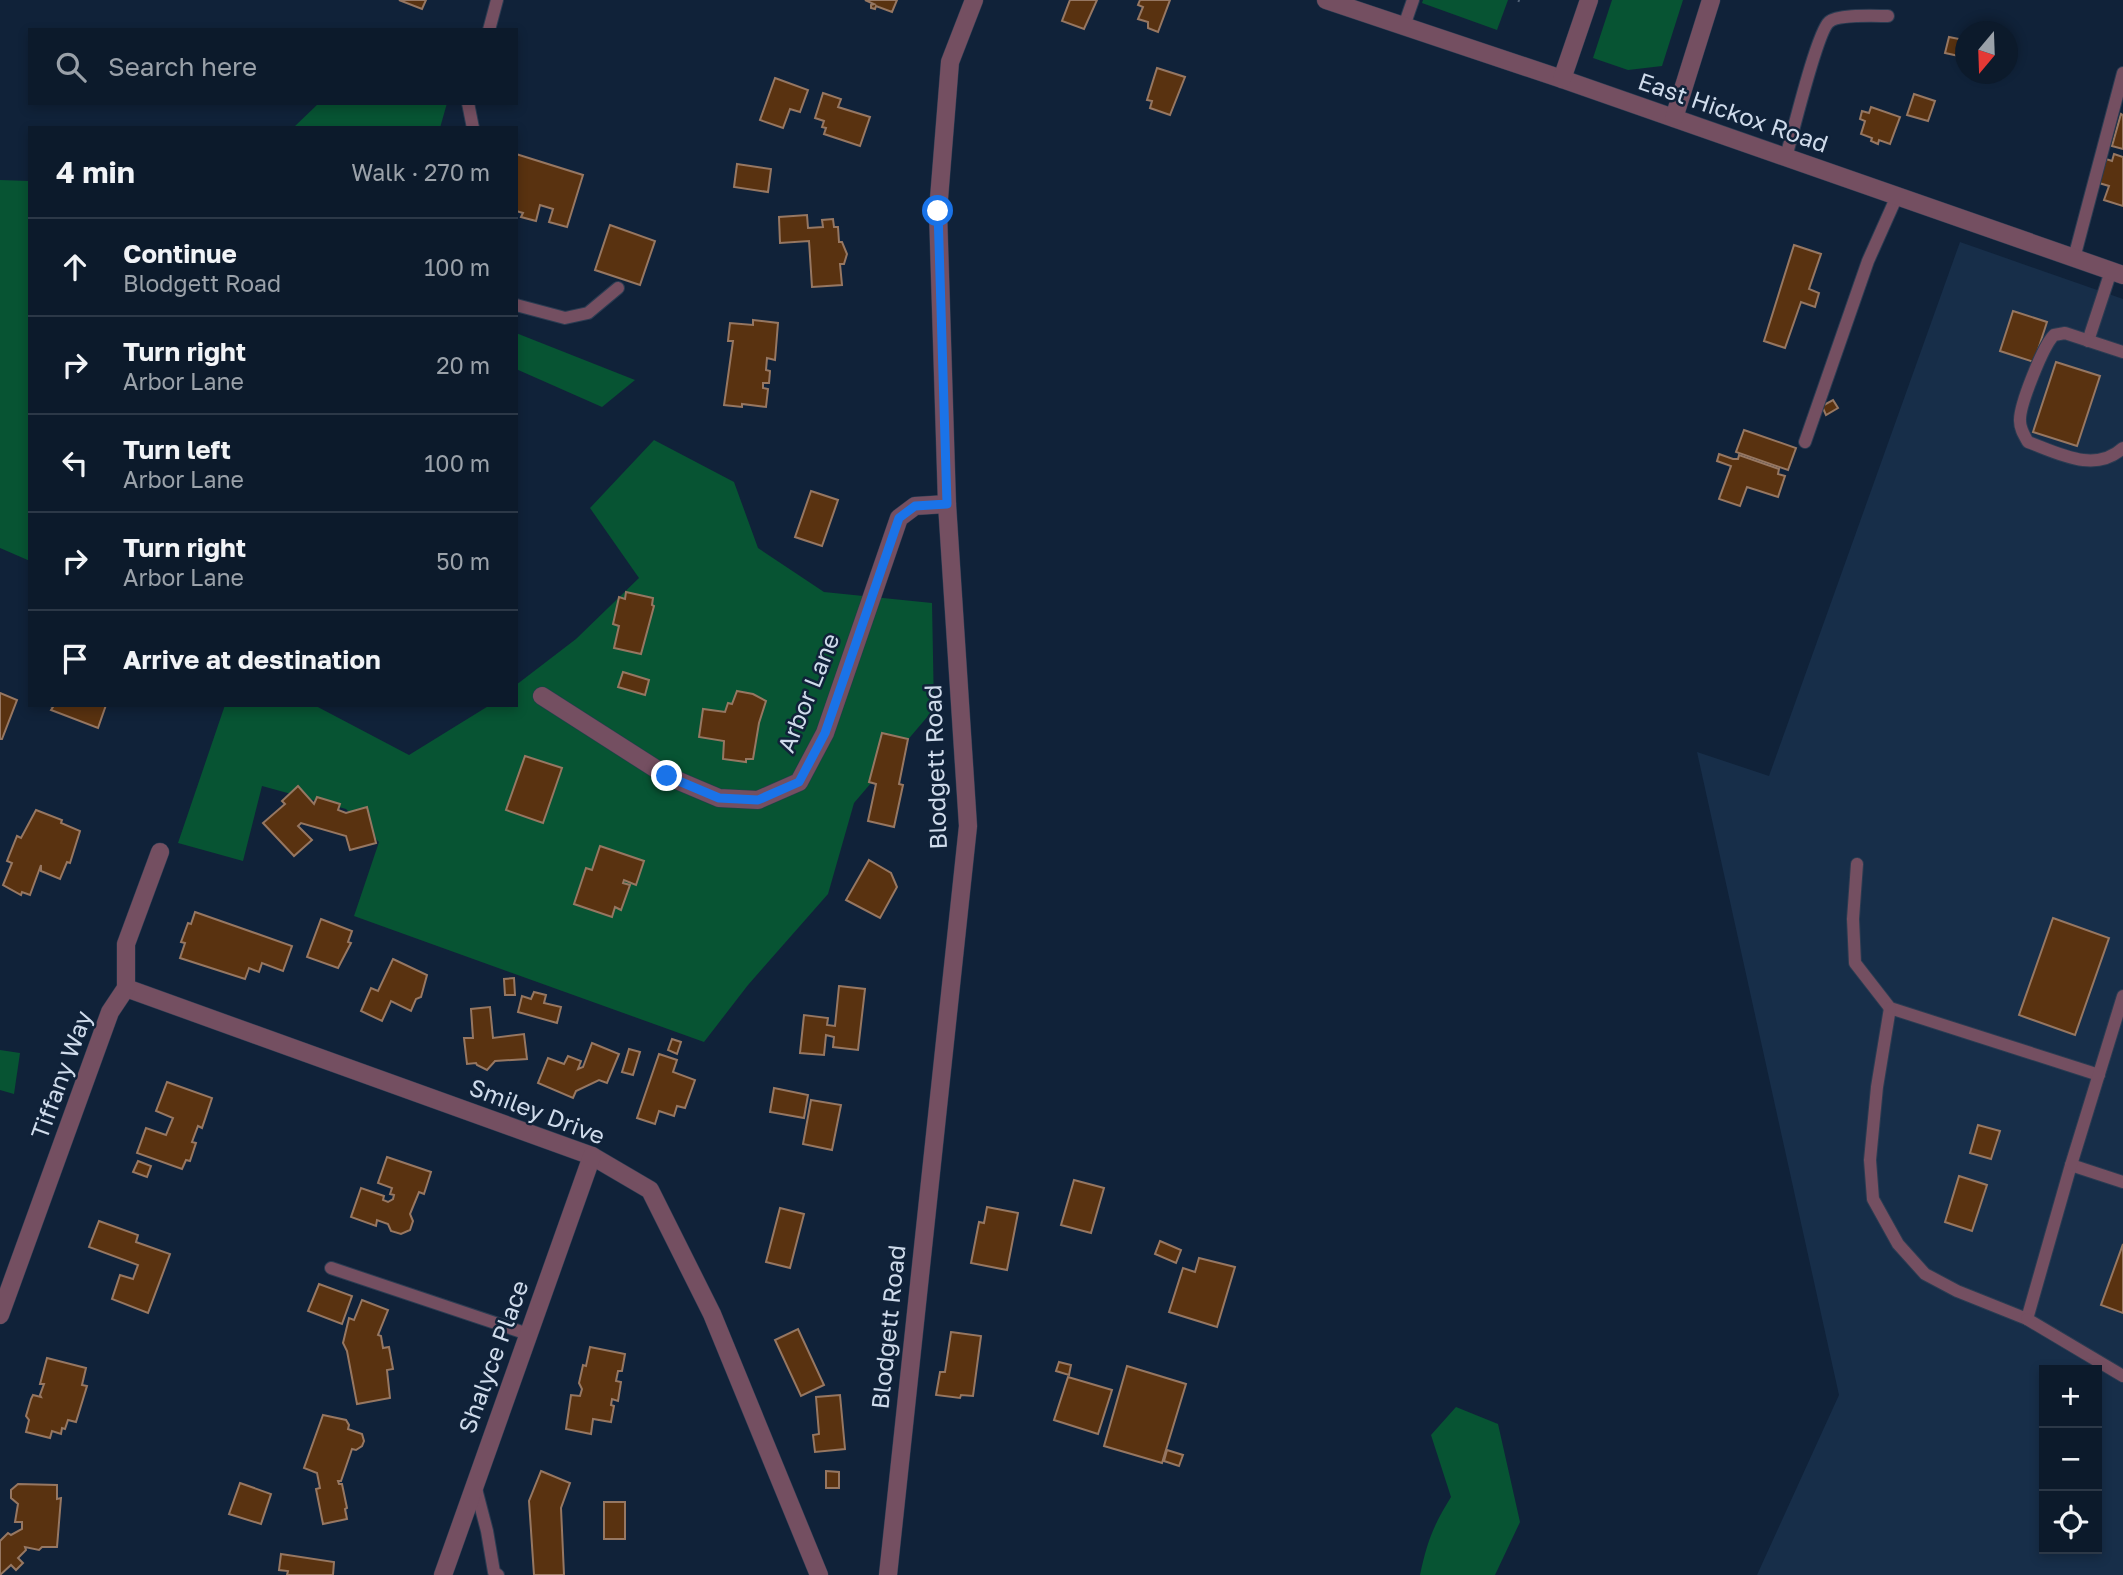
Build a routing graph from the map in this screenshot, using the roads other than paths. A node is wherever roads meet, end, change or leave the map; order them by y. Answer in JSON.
{"nodes":[{"id":1,"x":497,"y":0,"type":"edge"},
{"id":2,"x":974,"y":0,"type":"edge"},
{"id":3,"x":1326,"y":0,"type":"edge"},
{"id":4,"x":1413,"y":0,"type":"edge"},
{"id":5,"x":1589,"y":0,"type":"edge"},
{"id":6,"x":1711,"y":0,"type":"edge"},
{"id":7,"x":1888,"y":16,"type":"dead end"},
{"id":8,"x":1404,"y":26,"type":"junction"},
{"id":9,"x":490,"y":28,"type":"edge"},
{"id":10,"x":2123,"y":73,"type":"edge"},
{"id":11,"x":1562,"y":79,"type":"junction"},
{"id":12,"x":468,"y":105,"type":"edge"},
{"id":13,"x":1674,"y":118,"type":"junction"},
{"id":14,"x":473,"y":126,"type":"edge"},
{"id":15,"x":1786,"y":157,"type":"junction"},
{"id":16,"x":1897,"y":196,"type":"junction"},
{"id":17,"x":2074,"y":258,"type":"junction"},
{"id":18,"x":2117,"y":273,"type":"edge"},
{"id":19,"x":618,"y":288,"type":"dead end"},
{"id":20,"x":518,"y":306,"type":"edge"},
{"id":21,"x":2088,"y":341,"type":"junction"},
{"id":22,"x":2123,"y":352,"type":"edge"},
{"id":23,"x":1805,"y":442,"type":"dead end"},
{"id":24,"x":2123,"y":448,"type":"edge"},
{"id":25,"x":947,"y":504,"type":"junction"},
{"id":26,"x":542,"y":696,"type":"dead end"},
{"id":27,"x":160,"y":852,"type":"dead end"},
{"id":28,"x":1857,"y":864,"type":"dead end"},
{"id":29,"x":126,"y":988,"type":"junction"},
{"id":30,"x":2123,"y":996,"type":"edge"},
{"id":31,"x":1890,"y":1008,"type":"junction"},
{"id":32,"x":2099,"y":1075,"type":"junction"},
{"id":33,"x":592,"y":1156,"type":"junction"},
{"id":34,"x":2071,"y":1165,"type":"junction"},
{"id":35,"x":2123,"y":1182,"type":"edge"},
{"id":36,"x":331,"y":1268,"type":"dead end"},
{"id":37,"x":0,"y":1315,"type":"edge"},
{"id":38,"x":2027,"y":1319,"type":"junction"},
{"id":39,"x":528,"y":1334,"type":"junction"},
{"id":40,"x":2123,"y":1376,"type":"edge"},
{"id":41,"x":475,"y":1485,"type":"junction"},
{"id":42,"x":443,"y":1575,"type":"edge"},
{"id":43,"x":498,"y":1575,"type":"edge"},
{"id":44,"x":819,"y":1575,"type":"edge"},
{"id":45,"x":888,"y":1575,"type":"edge"}],
"edges":[{"from":1,"to":9,"type":"lane"},
{"from":2,"to":25,"type":"street","name":"Blodgett Road"},
{"from":3,"to":8,"type":"street","name":"East Hickox Road"},
{"from":4,"to":8,"type":"lane"},
{"from":5,"to":11,"type":"street"},
{"from":6,"to":13,"type":"street"},
{"from":7,"to":15,"type":"lane"},
{"from":8,"to":11,"type":"street","name":"East Hickox Road"},
{"from":10,"to":17,"type":"lane"},
{"from":11,"to":13,"type":"street","name":"East Hickox Road"},
{"from":12,"to":14,"type":"lane"},
{"from":13,"to":15,"type":"street","name":"East Hickox Road"},
{"from":15,"to":16,"type":"street","name":"East Hickox Road"},
{"from":16,"to":17,"type":"street","name":"East Hickox Road"},
{"from":16,"to":23,"type":"lane"},
{"from":17,"to":18,"type":"street","name":"East Hickox Road"},
{"from":18,"to":21,"type":"lane"},
{"from":19,"to":20,"type":"lane"},
{"from":21,"to":22,"type":"lane"},
{"from":21,"to":24,"type":"lane"},
{"from":25,"to":26,"type":"street","name":"Arbor Lane"},
{"from":25,"to":45,"type":"street","name":"Blodgett Road"},
{"from":27,"to":29,"type":"street"},
{"from":28,"to":31,"type":"lane"},
{"from":29,"to":33,"type":"street","name":"Smiley Drive"},
{"from":29,"to":37,"type":"street","name":"Tiffany Way"},
{"from":30,"to":32,"type":"lane"},
{"from":31,"to":32,"type":"lane"},
{"from":31,"to":38,"type":"lane"},
{"from":32,"to":34,"type":"lane"},
{"from":33,"to":39,"type":"street","name":"Shalyce Place"},
{"from":33,"to":44,"type":"street","name":"Smiley Drive"},
{"from":34,"to":35,"type":"lane"},
{"from":34,"to":38,"type":"lane"},
{"from":36,"to":39,"type":"lane"},
{"from":38,"to":40,"type":"lane"},
{"from":39,"to":41,"type":"street","name":"Shalyce Place"},
{"from":41,"to":42,"type":"street","name":"Shalyce Place"},
{"from":41,"to":43,"type":"lane"}]}
